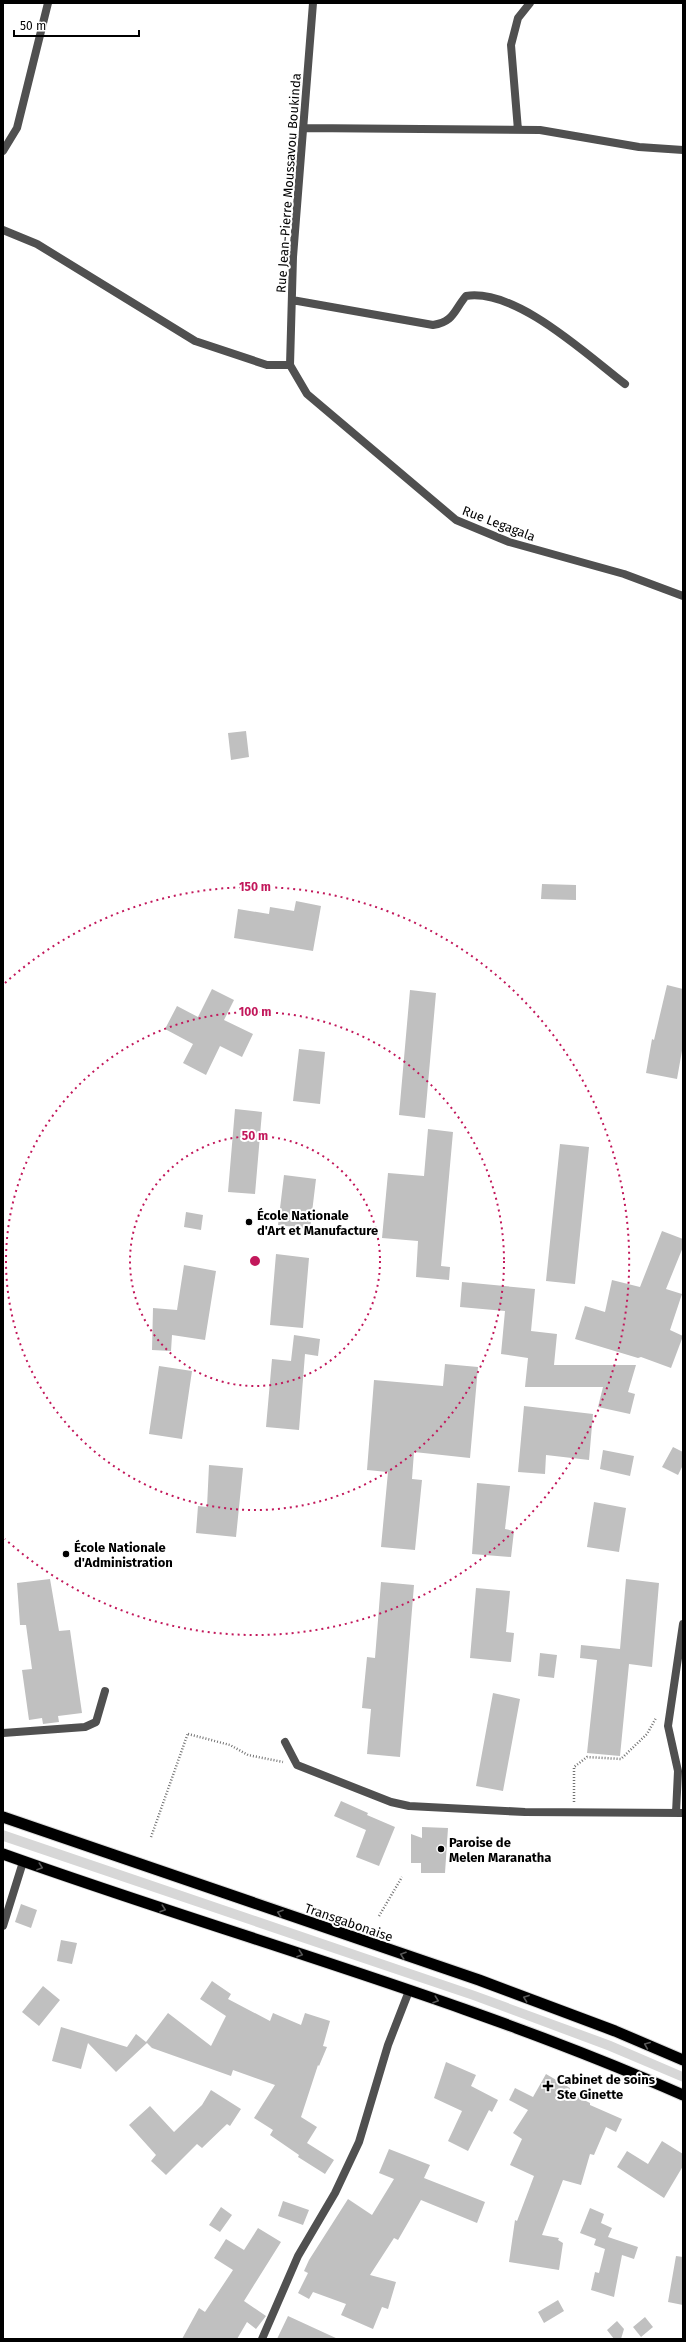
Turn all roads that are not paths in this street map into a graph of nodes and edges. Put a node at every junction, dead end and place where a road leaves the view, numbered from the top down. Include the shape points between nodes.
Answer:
1 (48, 3) edge
2 (313, 3) edge
3 (530, 3) edge
4 (303, 128) junction
5 (518, 130) junction
6 (683, 150) edge
7 (3, 151) edge
8 (3, 230) edge
9 (292, 300) junction
10 (290, 365) junction
11 (625, 384) dead end
12 (683, 596) edge
13 (683, 1624) edge
14 (105, 1691) dead end
15 (3, 1733) edge
16 (285, 1742) dead end
17 (680, 1813) edge
18 (3, 1818) edge
19 (3, 1854) edge
20 (23, 1862) junction
21 (3, 1926) edge
22 (409, 1991) junction
23 (683, 2060) edge
24 (683, 2095) edge
25 (262, 2339) edge

1 - 7 street via 17,128
2 - 4 street, Rue Jean-Pierre Moussavou Boukinda
3 - 5 street via 518,18 511,45
4 - 5 street
4 - 9 street, Rue Jean-Pierre Moussavou Boukinda
5 - 6 street via 540,130 639,147
8 - 10 street via 37,244 195,341 267,365
9 - 10 street, Rue Jean-Pierre Moussavou Boukinda
9 - 11 street via 433,325 451,319 466,296 488,296 526,311 542,321
10 - 12 street, Rue Legagala via 307,394 456,520 509,542 624,574
13 - 17 street via 668,1726 678,1771
14 - 15 street via 96,1722 86,1727
16 - 17 street via 297,1765 391,1802 409,1806
23 -> 18 highway, Transgabonaise via 615,2031 479,1980
19 - 20 highway
20 - 21 street
20 -> 22 highway
22 -> 24 highway via 603,2061
22 - 25 street via 388,2045 359,2142 335,2193 298,2256

